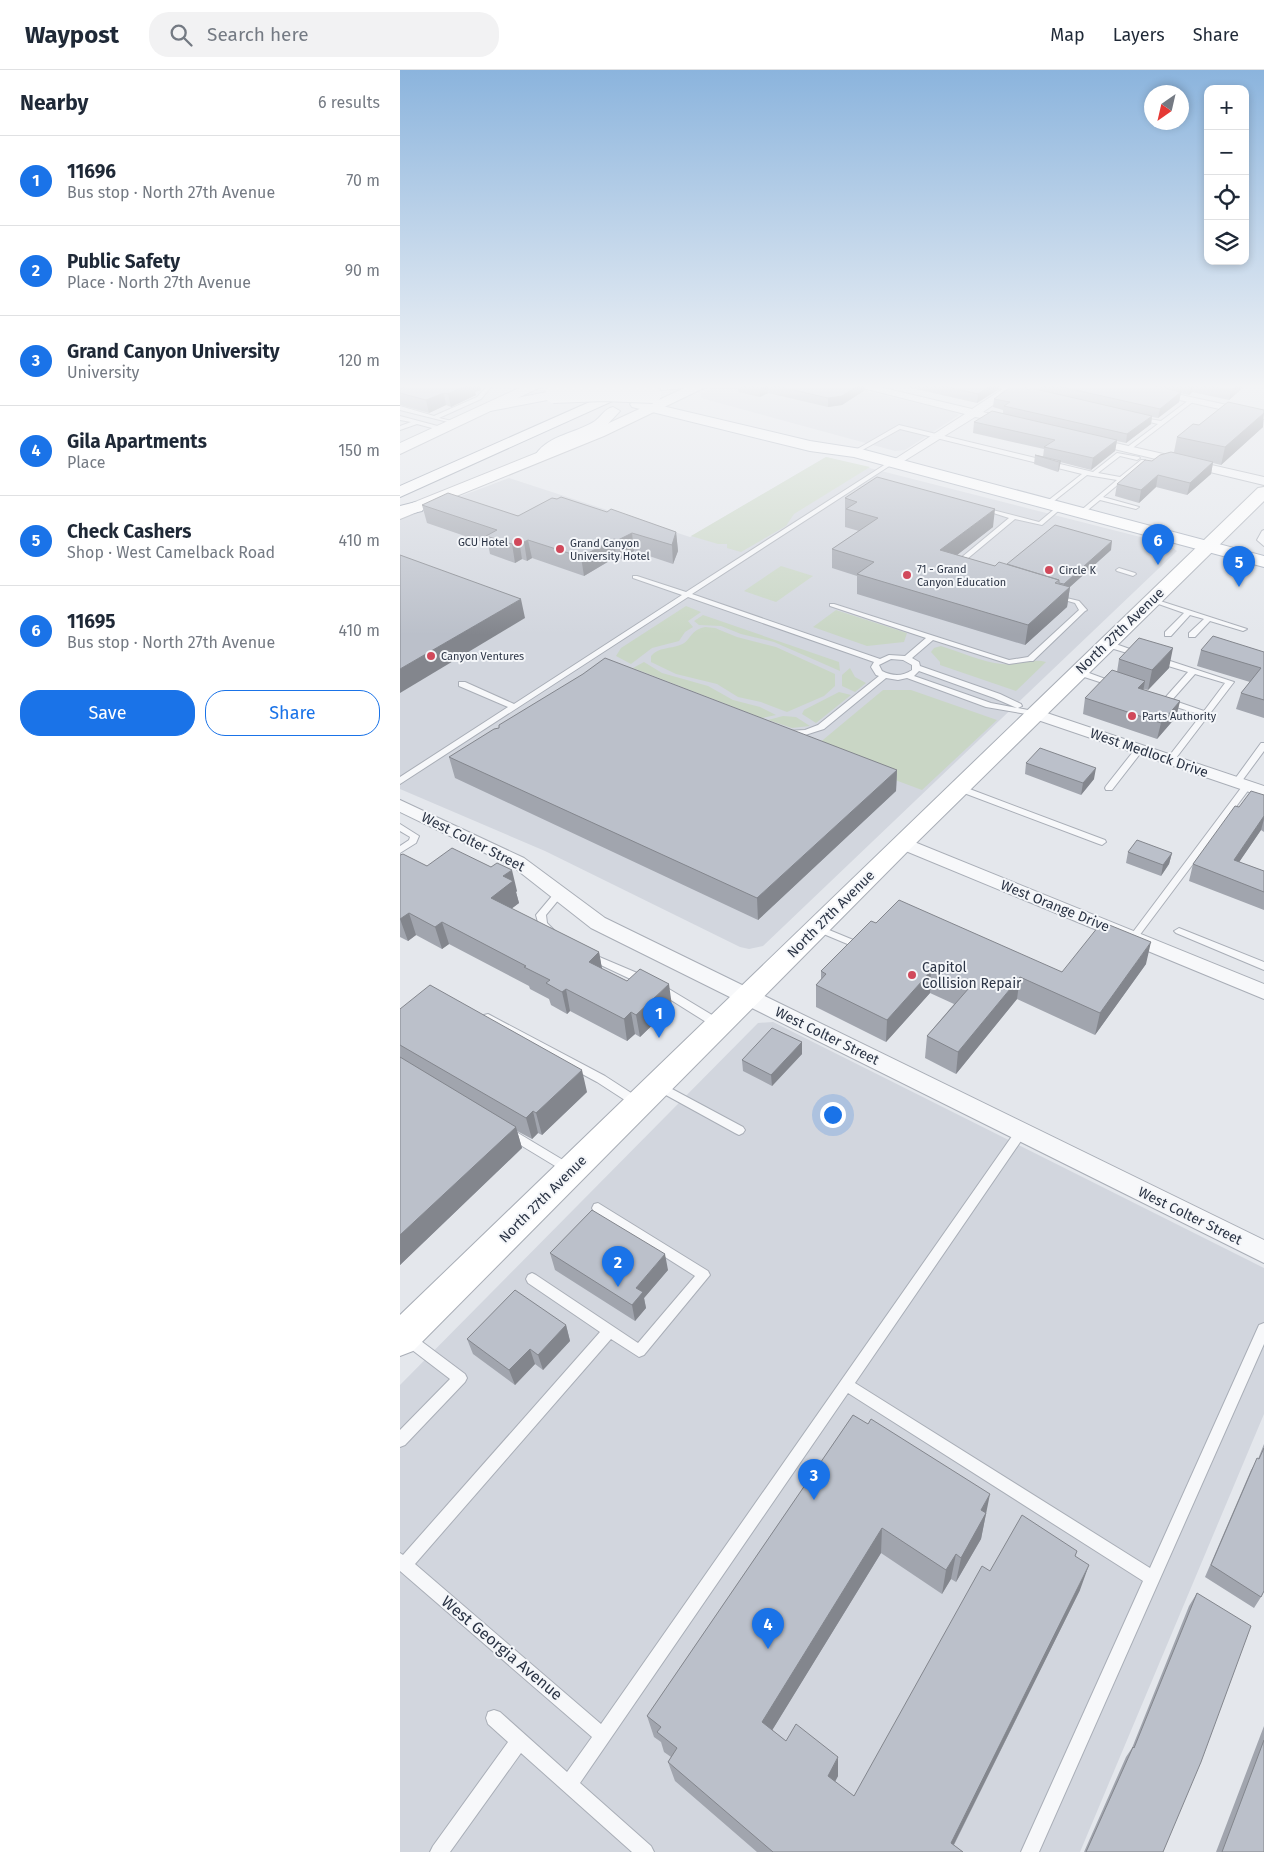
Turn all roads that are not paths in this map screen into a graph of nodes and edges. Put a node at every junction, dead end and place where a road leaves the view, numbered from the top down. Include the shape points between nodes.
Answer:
1 (429, 468) edge
2 (439, 468) edge
3 (452, 468) edge
4 (509, 468) edge
5 (884, 468) edge
6 (913, 468) edge
7 (1066, 468) edge
8 (1101, 468) edge
9 (1131, 468) edge
10 (1198, 468) edge
11 (1086, 473) junction
12 (1095, 473) junction
13 (868, 477) junction
14 (877, 479) edge
15 (1122, 479) junction
16 (400, 480) edge
17 (1264, 481) edge
18 (400, 485) edge
19 (400, 492) edge
20 (1264, 492) edge
21 (1099, 498) junction
22 (1054, 506) junction
23 (977, 507) edge
24 (1136, 507) dead end
25 (405, 511) edge
26 (1081, 513) junction
27 (1014, 517) junction
28 (1264, 532) edge
29 (1264, 544) edge
30 (1206, 546) junction
31 (1264, 562) edge
32 (1119, 570) dead end
33 (975, 572) edge
34 (1133, 574) dead end
35 (635, 577) dead end
36 (1048, 594) edge
37 (687, 595) junction
38 (1152, 600) junction
39 (832, 605) dead end
40 (1189, 612) junction
41 (1209, 618) junction
42 (1243, 628) dead end
43 (1168, 634) dead end
44 (1192, 635) dead end
45 (931, 638) junction
46 (1107, 644) junction
47 (588, 658) junction
48 (907, 658) junction
49 (879, 661) junction
50 (597, 662) edge
51 (917, 668) junction
52 (1192, 670) junction
53 (1078, 672) junction
54 (884, 676) junction
55 (908, 676) junction
56 (555, 680) junction
57 (564, 683) edge
58 (462, 684) dead end
59 (1124, 687) edge
60 (1159, 698) edge
61 (1168, 701) junction
62 (514, 707) junction
63 (1035, 714) junction
64 (1206, 714) junction
65 (783, 732) edge
66 (1264, 745) edge
67 (1139, 750) junction
68 (1170, 760) junction
69 (400, 781) edge
70 (1242, 785) junction
71 (958, 788) junction
72 (1109, 788) dead end
73 (1264, 792) edge
74 (400, 805) edge
75 (400, 827) edge
76 (1102, 842) dead end
77 (902, 843) junction
78 (400, 850) edge
79 (560, 892) junction
80 (818, 928) junction
81 (1179, 931) dead end
82 (1133, 938) junction
83 (562, 940) edge
84 (860, 946) edge
85 (577, 950) edge
86 (1264, 966) edge
87 (1264, 992) edge
88 (748, 997) junction
89 (479, 1013) edge
90 (719, 1024) junction
91 (649, 1095) junction
92 (498, 1126) edge
93 (739, 1130) dead end
94 (1021, 1132) junction
95 (572, 1170) junction
96 (598, 1208) dead end
97 (1264, 1252) edge
98 (532, 1279) dead end
99 (1264, 1330) edge
100 (610, 1332) junction
101 (402, 1338) edge
102 (847, 1385) junction
103 (400, 1440) edge
104 (402, 1563) edge
105 (1152, 1578) junction
106 (494, 1718) dead end
107 (603, 1736) junction
108 (520, 1740) junction
109 (569, 1784) junction
110 (438, 1852) edge
111 (645, 1852) edge
112 (1030, 1852) edge

1 - 16 main road
2 - 18 main road
3 - 19 main road
4 - 25 main road
5 - 13 lane
6 - 22 main road
7 - 11 lane
8 - 12 lane
9 - 15 lane
10 - 17 street
11 - 12 lane
11 - 22 lane
12 - 15 lane
13 - 14 lane
13 - 37 lane
15 - 21 lane
20 - 30 main road, North 27th Avenue
21 - 24 lane
21 - 26 lane
22 - 26 main road
22 - 27 lane via 1040,524
23 - 27 lane
26 - 30 main road
27 - 33 lane via 964,558 962,564
28 - 29 lane via 1260,540
30 - 31 main road
30 - 38 main road, North 27th Avenue
32 - 34 lane
35 - 37 lane
36 - 45 lane via 1077,602 1083,610 1030,660 1009,662
37 - 47 lane
37 - 49 lane
38 - 40 lane
38 - 46 main road, North 27th Avenue
39 - 45 lane
40 - 41 lane
40 - 43 lane
41 - 42 lane
41 - 44 lane
45 - 48 lane
46 - 52 lane
46 - 53 main road, North 27th Avenue
47 - 50 lane
47 - 56 lane
48 - 49 lane via 889,657
48 - 51 lane
49 - 54 lane via 876,667
51 - 55 lane
51 - 63 lane via 997,696
52 - 61 lane
52 - 64 lane via 1230,682
53 - 59 lane
53 - 63 main road, North 27th Avenue
54 - 55 lane
54 - 65 lane via 821,727 798,734
55 - 63 lane via 989,705
56 - 57 lane
56 - 62 lane
58 - 62 lane
60 - 61 lane
61 - 64 lane
62 - 69 lane via 476,736
63 - 67 street, West Medlock Drive
63 - 71 main road, North 27th Avenue
64 - 68 lane
66 - 70 lane
67 - 68 street, West Medlock Drive
67 - 72 lane
68 - 70 street, West Medlock Drive
70 - 73 street, West Medlock Drive
70 - 82 lane
71 - 76 lane
71 - 77 main road, North 27th Avenue
74 - 79 street, West Colter Street via 518,862
75 - 78 lane via 415,836
77 - 80 main road, North 27th Avenue
77 - 82 street, West Orange Drive
79 - 83 lane via 540,915 542,924
79 - 88 street, West Colter Street via 598,922
80 - 84 lane
80 - 88 main road, North 27th Avenue
81 - 86 lane
82 - 87 street, West Orange Drive
85 - 90 lane via 667,991
88 - 90 main road, North 27th Avenue
88 - 94 street, West Colter Street
89 - 91 lane via 602,1079
90 - 91 main road, North 27th Avenue
91 - 93 lane
91 - 95 main road, North 27th Avenue
92 - 95 lane
94 - 97 street, West Colter Street
94 - 102 lane
95 - 101 main road, North 27th Avenue
96 - 100 lane via 704,1275 640,1351
98 - 100 lane
99 - 105 lane
100 - 104 lane
101 - 103 lane via 460,1378
102 - 105 lane
102 - 107 lane
104 - 107 lane, West Georgia Avenue
105 - 112 lane
106 - 108 lane
107 - 109 lane
108 - 109 lane
108 - 110 lane
109 - 111 lane

